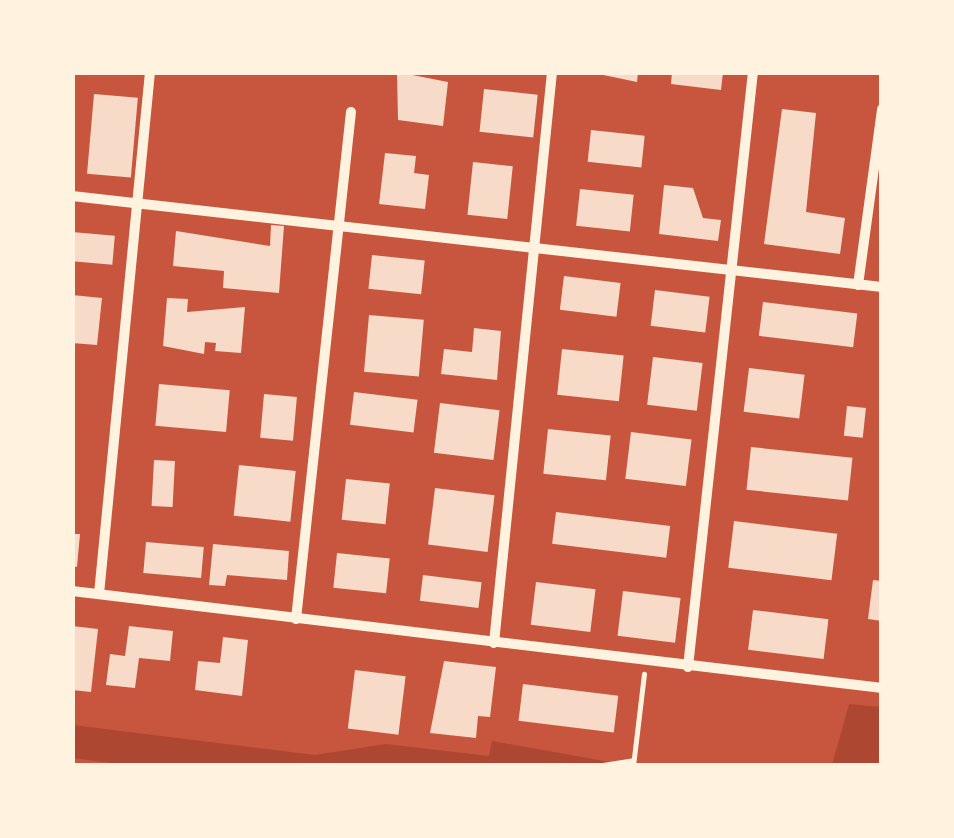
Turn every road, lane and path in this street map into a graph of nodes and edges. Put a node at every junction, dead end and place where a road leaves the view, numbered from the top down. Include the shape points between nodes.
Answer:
1 (150, 72) edge
2 (552, 72) edge
3 (753, 72) edge
4 (882, 109) edge
5 (350, 112) dead end
6 (72, 196) edge
7 (140, 202) junction
8 (339, 223) junction
9 (535, 247) junction
10 (730, 270) junction
11 (858, 285) junction
12 (882, 287) edge
13 (72, 591) edge
14 (99, 594) junction
15 (296, 619) junction
16 (494, 643) junction
17 (646, 661) junction
18 (688, 667) junction
19 (882, 688) edge
20 (632, 764) edge
21 (242, 766) edge
22 (279, 766) edge
23 (596, 766) edge

1 - 7 street
2 - 9 street
3 - 10 street
4 - 11 street
5 - 8 street
6 - 7 street
7 - 8 street
7 - 14 street
8 - 9 street
8 - 15 street
9 - 10 street
9 - 16 street
10 - 11 street
10 - 18 street
11 - 12 street
13 - 14 street
14 - 15 street
15 - 16 street
16 - 17 street
17 - 18 street
17 - 20 path
18 - 19 street
20 - 23 path
21 - 22 path

